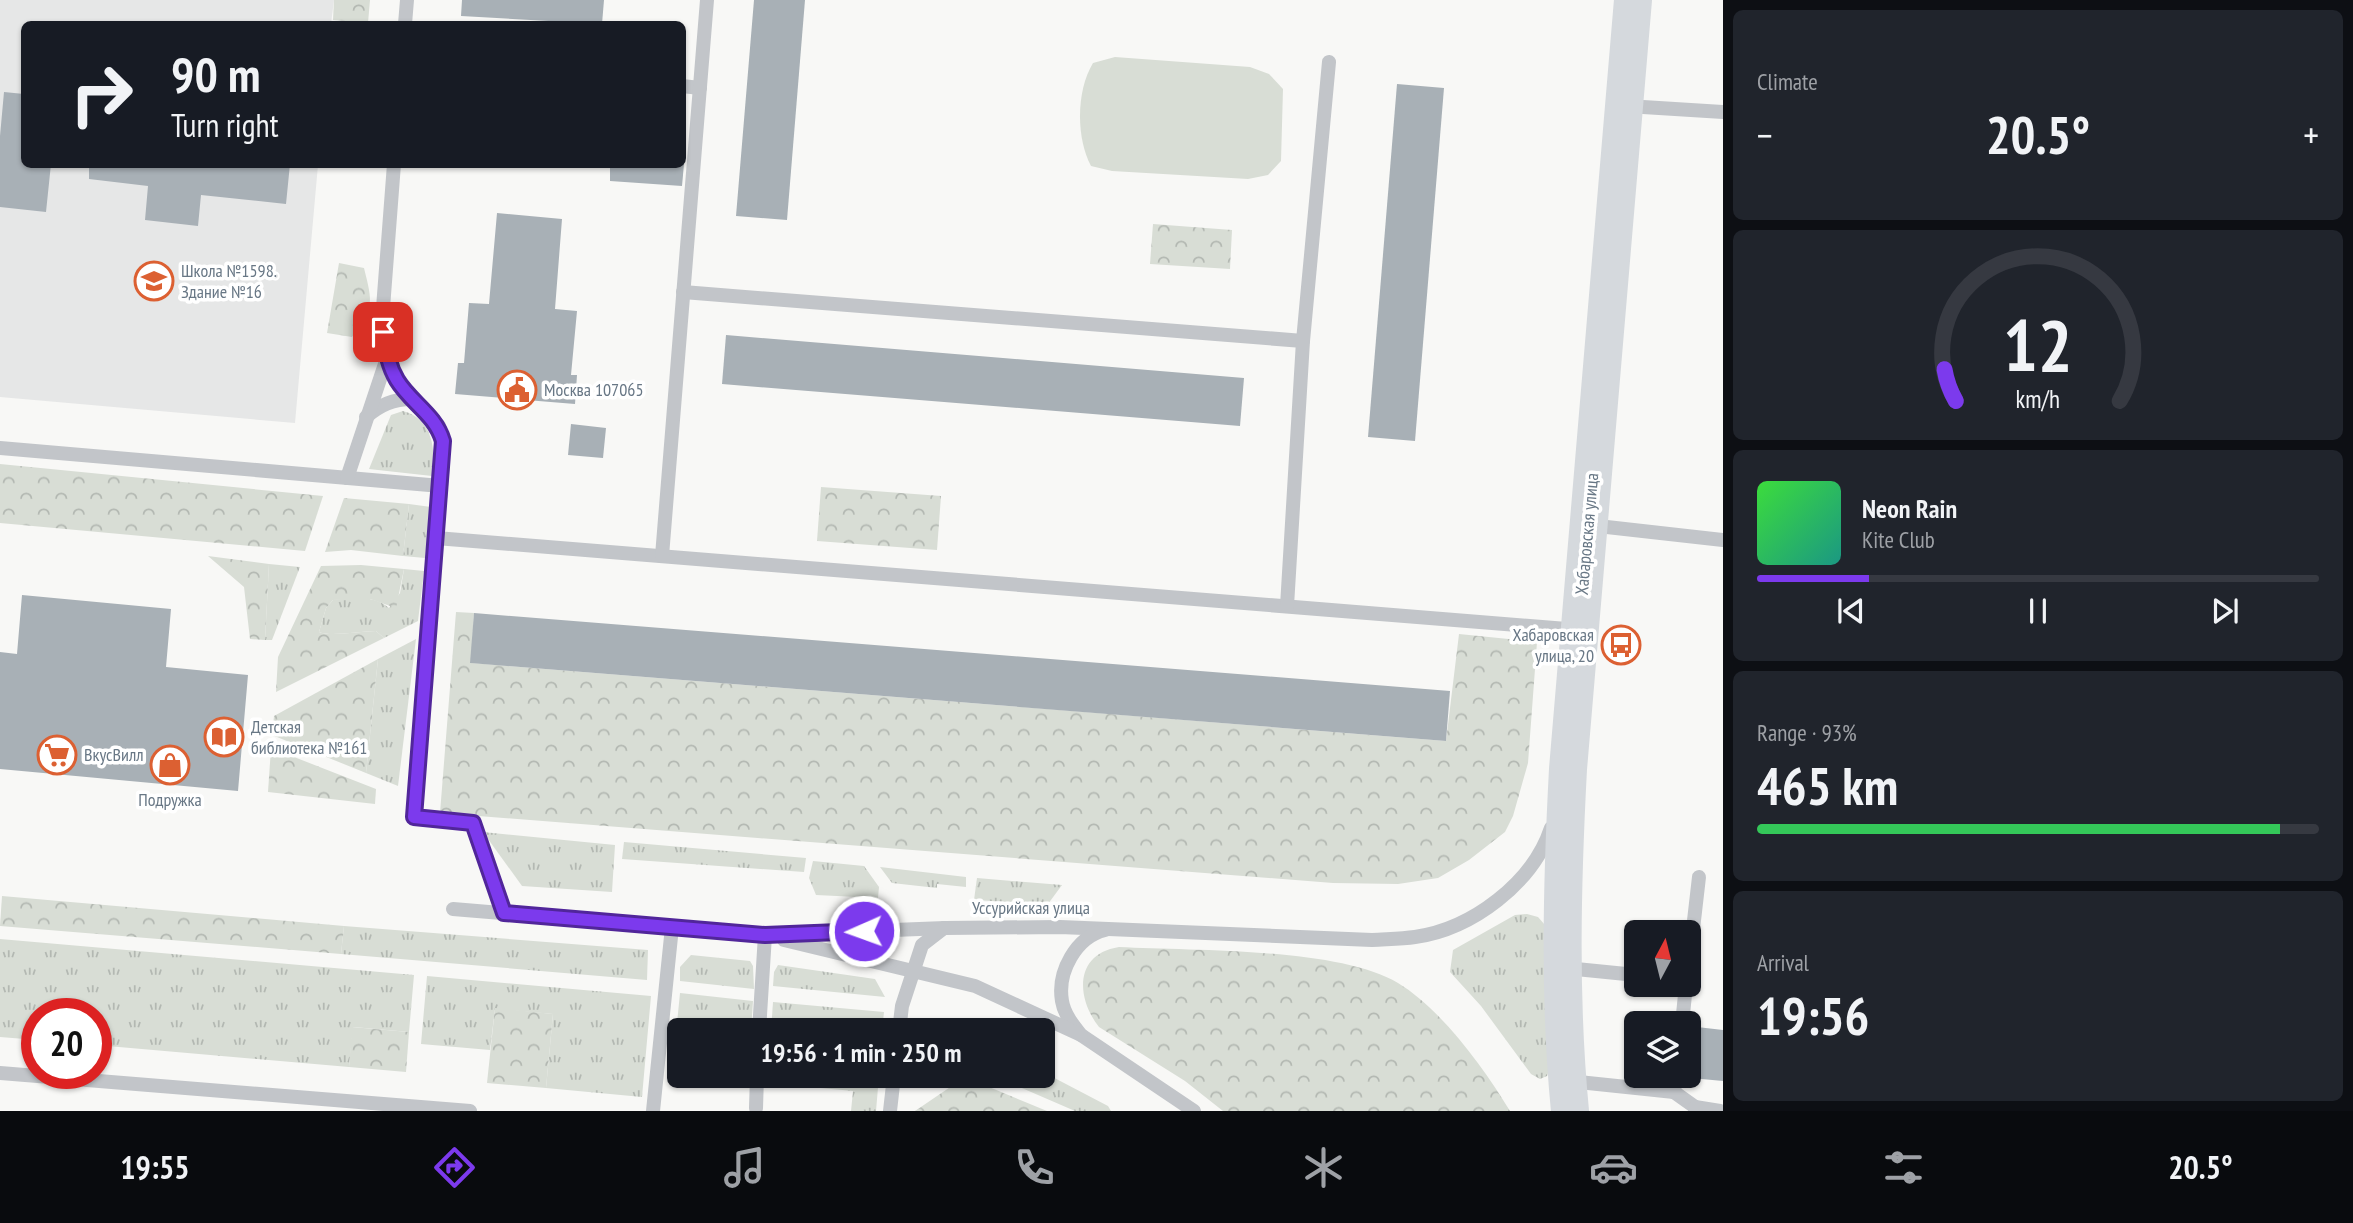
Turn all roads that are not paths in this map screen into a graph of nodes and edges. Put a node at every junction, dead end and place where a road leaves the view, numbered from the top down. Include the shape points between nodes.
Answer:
1 (407, 0) edge
2 (707, 0) edge
3 (1633, 0) edge
4 (405, 21) edge
5 (1329, 62) dead end
6 (686, 86) edge
7 (700, 88) junction
8 (1625, 106) junction
9 (1723, 112) edge
10 (394, 168) edge
11 (683, 292) junction
12 (1303, 341) junction
13 (387, 358) junction
14 (412, 399) junction
15 (366, 417) junction
16 (0, 448) edge
17 (347, 478) junction
18 (441, 486) junction
19 (1588, 525) junction
20 (436, 538) junction
21 (1723, 540) edge
22 (662, 556) junction
23 (1287, 606) junction
24 (1579, 630) junction
25 (1568, 769) junction
26 (1699, 877) dead end
27 (453, 909) dead end
28 (504, 913) junction
29 (1694, 920) edge
30 (672, 928) junction
31 (945, 928) junction
32 (1117, 928) junction
33 (765, 935) junction
34 (1564, 968) junction
35 (911, 971) junction
36 (1624, 974) edge
37 (761, 1018) edge
38 (902, 1018) edge
39 (1081, 1035) junction
40 (0, 1073) edge
41 (757, 1088) edge
42 (893, 1088) edge
43 (1674, 1088) edge
44 (1674, 1092) junction
45 (1569, 1096) edge
46 (756, 1108) dead end
47 (1695, 1109) edge
48 (470, 1111) edge
49 (653, 1111) edge
50 (890, 1111) edge
51 (1194, 1111) edge
52 (1720, 1111) edge

1 - 4 lane
2 - 7 lane
3 - 8 main road, Хабаровская улица
5 - 12 lane
6 - 7 lane
7 - 11 lane
8 - 9 lane
8 - 19 main road, Хабаровская улица
10 - 13 lane via 383,308
11 - 12 lane
11 - 22 lane
12 - 23 lane
13 - 14 lane
13 - 15 lane
14 - 15 lane via 398,399
14 - 18 lane via 439,426
15 - 17 lane
16 - 17 lane
17 - 18 lane
18 - 20 lane
19 - 21 lane
19 - 24 main road, Хабаровская улица
20 - 22 lane
20 - 28 lane via 414,817 473,823
22 - 23 lane
23 - 24 lane
24 - 25 main road, Хабаровская улица
25 - 32 lane, Уссурийская улица via 1546,844 1529,872 1476,914 1446,929 1416,937 1371,940
25 - 34 main road, Хабаровская улица
26 - 29 lane
27 - 28 lane, Уссурийская улица
28 - 30 lane, Уссурийская улица
30 - 33 lane, Уссурийская улица
30 - 49 lane
31 - 32 lane, Уссурийская улица
31 - 33 lane, Уссурийская улица
31 - 35 lane via 922,945
32 - 39 lane via 1097,932 1080,944 1062,979 1062,1001
33 - 35 lane, Уссурийская улица
33 - 37 lane
34 - 36 lane
34 - 45 main road, Хабаровская улица
35 - 38 lane
35 - 39 lane, Уссурийская улица via 975,986
39 - 51 lane, Уссурийская улица
40 - 48 lane
41 - 46 lane
42 - 50 lane
43 - 44 lane
44 - 45 lane
44 - 47 lane
47 - 52 lane

